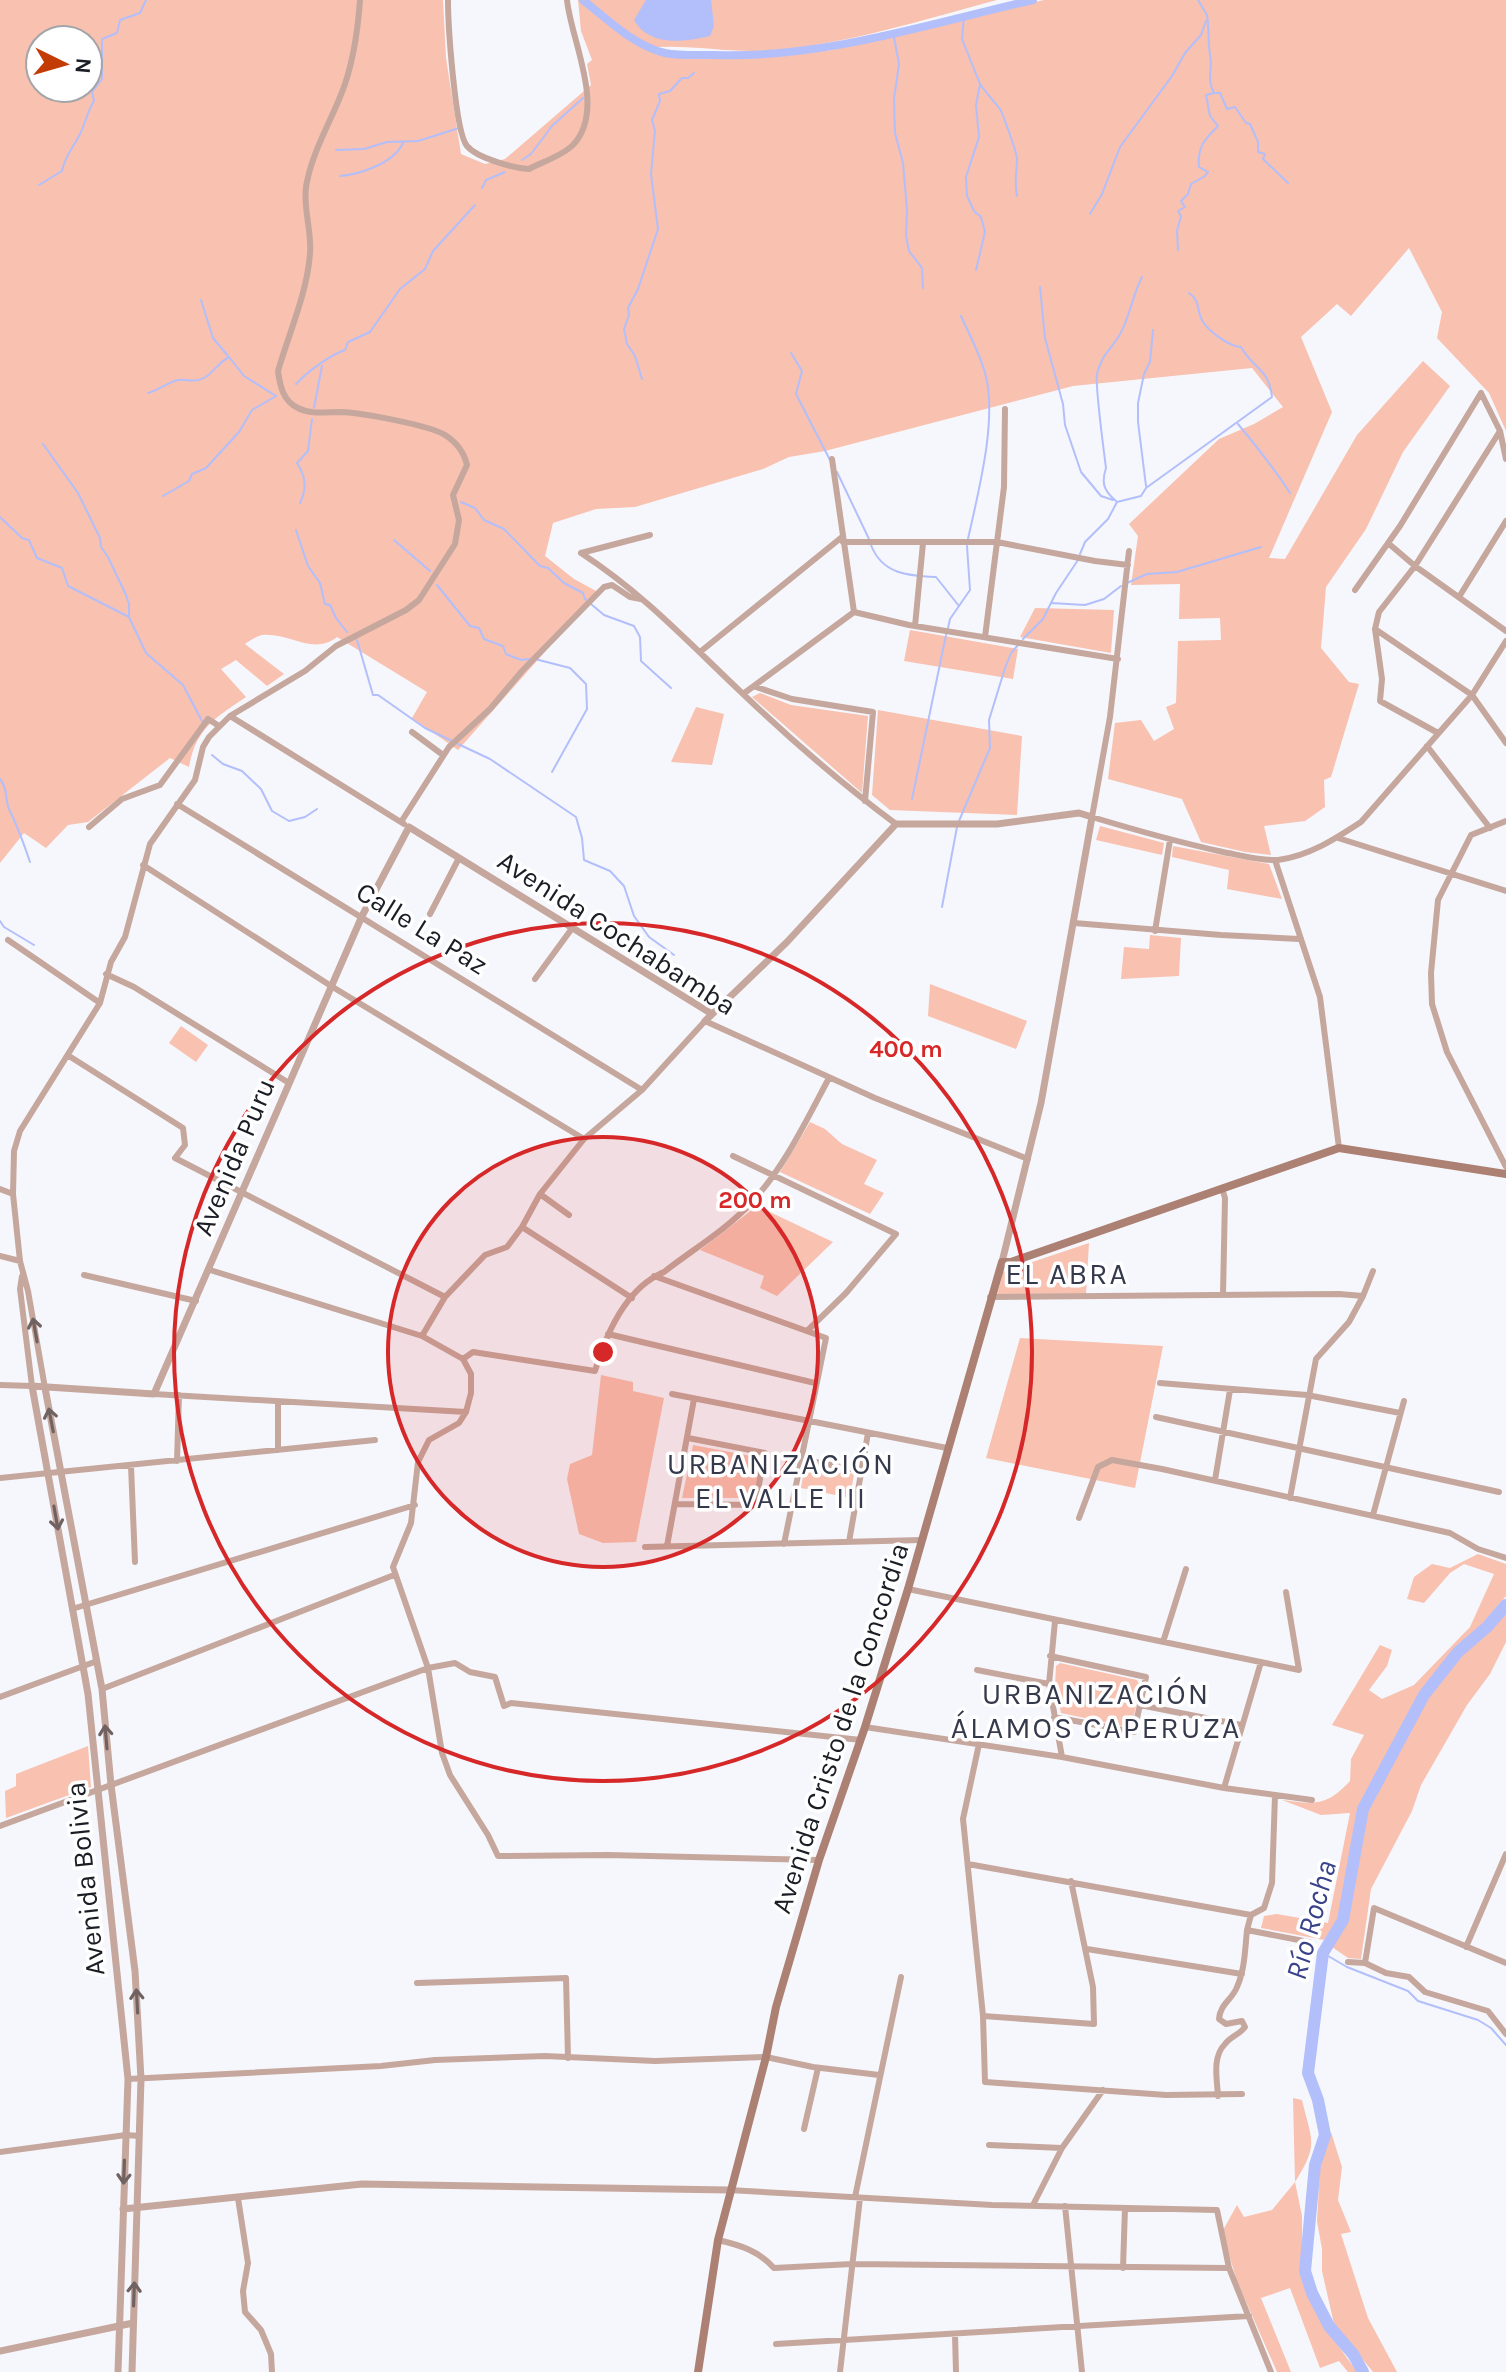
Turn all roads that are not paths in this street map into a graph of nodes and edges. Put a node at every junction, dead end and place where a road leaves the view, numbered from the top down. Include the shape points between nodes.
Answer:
1 (360, 0) edge
2 (448, 0) edge
3 (567, 0) edge
4 (1005, 409) dead end
5 (1500, 431) junction
6 (832, 459) dead end
7 (1506, 459) edge
8 (1506, 521) edge
9 (650, 535) dead end
10 (842, 540) junction
11 (997, 542) junction
12 (923, 543) junction
13 (1388, 543) junction
14 (1129, 551) dead end
15 (1128, 565) junction
16 (1415, 566) junction
17 (1355, 590) dead end
18 (1459, 597) junction
19 (645, 600) junction
20 (854, 612) junction
21 (915, 626) junction
22 (1375, 629) junction
23 (1506, 631) edge
24 (985, 637) junction
25 (1506, 641) edge
26 (700, 652) junction
27 (1118, 659) junction
28 (756, 687) junction
29 (743, 694) junction
30 (1472, 695) junction
31 (230, 716) junction
32 (219, 726) junction
33 (412, 732) dead end
34 (1438, 733) junction
35 (1506, 743) edge
36 (1427, 746) junction
37 (443, 755) junction
38 (865, 801) junction
39 (177, 804) junction
40 (1092, 817) junction
41 (1506, 821) edge
42 (401, 822) junction
43 (896, 824) junction
44 (89, 827) dead end
45 (409, 827) junction
46 (1490, 828) junction
47 (1338, 838) junction
48 (1170, 840) junction
49 (459, 858) junction
50 (1275, 860) junction
51 (143, 865) junction
52 (1451, 874) junction
53 (1506, 891) edge
54 (430, 914) dead end
55 (362, 916) junction
56 (1074, 923) junction
57 (574, 927) junction
58 (1155, 931) junction
59 (1299, 939) junction
60 (8, 940) dead end
61 (106, 974) junction
62 (535, 979) dead end
63 (331, 986) junction
64 (100, 1003) junction
65 (712, 1014) junction
66 (705, 1021) junction
67 (69, 1056) junction
68 (829, 1078) junction
69 (289, 1083) junction
70 (642, 1090) junction
71 (584, 1139) junction
72 (1339, 1148) junction
73 (733, 1156) dead end
74 (1028, 1159) junction
75 (1506, 1167) edge
76 (773, 1174) junction
77 (1506, 1174) edge
78 (1222, 1188) junction
79 (0, 1189) edge
80 (13, 1194) junction
81 (242, 1194) junction
82 (540, 1194) junction
83 (569, 1215) dead end
84 (522, 1227) junction
85 (0, 1256) edge
86 (20, 1261) junction
87 (1002, 1262) junction
88 (210, 1270) junction
89 (1373, 1271) dead end
90 (22, 1272) junction
91 (84, 1275) dead end
92 (654, 1276) junction
93 (1223, 1295) junction
94 (1363, 1296) junction
95 (445, 1297) junction
96 (990, 1297) junction
97 (632, 1298) junction
98 (196, 1301) junction
99 (807, 1331) junction
100 (608, 1334) junction
101 (422, 1336) junction
102 (463, 1359) junction
103 (815, 1383) junction
104 (1160, 1383) dead end
105 (0, 1385) edge
106 (32, 1386) junction
107 (45, 1388) junction
108 (1230, 1390) junction
109 (154, 1394) junction
110 (672, 1394) dead end
111 (179, 1395) junction
112 (1307, 1395) junction
113 (694, 1399) junction
114 (278, 1401) junction
115 (1404, 1401) dead end
116 (466, 1412) junction
117 (1400, 1413) junction
118 (1156, 1417) dead end
119 (808, 1422) junction
120 (1223, 1432) junction
121 (868, 1433) junction
122 (688, 1438) junction
123 (375, 1440) dead end
124 (1299, 1447) junction
125 (947, 1448) junction
126 (278, 1450) junction
127 (801, 1459) junction
128 (177, 1461) junction
129 (131, 1466) junction
130 (1386, 1466) junction
131 (861, 1471) junction
132 (61, 1472) junction
133 (48, 1475) junction
134 (0, 1478) edge
135 (1215, 1480) junction
136 (1499, 1492) dead end
137 (1290, 1498) junction
138 (675, 1504) junction
139 (415, 1505) junction
140 (1373, 1515) junction
141 (1079, 1518) dead end
142 (922, 1540) junction
143 (849, 1542) junction
144 (784, 1544) junction
145 (667, 1546) junction
146 (645, 1547) dead end
147 (1506, 1558) edge
148 (135, 1562) dead end
149 (1186, 1569) dead end
150 (394, 1575) junction
151 (908, 1589) junction
152 (1286, 1592) dead end
153 (86, 1605) junction
154 (72, 1609) junction
155 (1055, 1621) junction
156 (1163, 1642) junction
157 (1050, 1656) junction
158 (97, 1661) junction
159 (1261, 1662) junction
160 (83, 1666) junction
161 (428, 1668) junction
162 (977, 1670) dead end
163 (1049, 1684) junction
164 (102, 1689) junction
165 (0, 1697) edge
166 (1140, 1705) junction
167 (1054, 1717) junction
168 (1241, 1725) junction
169 (865, 1727) junction
170 (861, 1740) junction
171 (979, 1744) junction
172 (1062, 1757) junction
173 (111, 1785) junction
174 (1224, 1788) junction
175 (98, 1790) junction
176 (1275, 1795) junction
177 (1312, 1800) dead end
178 (0, 1826) edge
179 (1506, 1854) edge
180 (819, 1860) junction
181 (968, 1864) junction
182 (1071, 1881) junction
183 (1251, 1915) junction
184 (1247, 1930) junction
185 (1309, 1942) dead end
186 (1466, 1947) junction
187 (1087, 1949) junction
188 (1348, 1962) dead end
189 (1365, 1963) junction
190 (1506, 1963) edge
191 (1242, 1974) junction
192 (901, 1977) dead end
193 (417, 1983) dead end
194 (983, 2016) junction
195 (1506, 2034) edge
196 (766, 2057) junction
197 (568, 2058) junction
198 (818, 2068) junction
199 (879, 2075) junction
200 (128, 2079) junction
201 (141, 2079) junction
202 (1103, 2090) junction
203 (1242, 2094) dead end
204 (1218, 2096) junction
205 (804, 2129) dead end
206 (126, 2135) junction
207 (139, 2136) junction
208 (989, 2145) dead end
209 (1062, 2148) junction
210 (0, 2152) edge
211 (729, 2190) junction
212 (238, 2198) junction
213 (857, 2198) junction
214 (1033, 2205) junction
215 (1065, 2206) junction
216 (137, 2208) junction
217 (1125, 2208) junction
218 (123, 2209) junction
219 (718, 2240) junction
220 (852, 2264) junction
221 (1070, 2268) junction
222 (1123, 2268) junction
223 (1229, 2268) junction
224 (1249, 2316) junction
225 (133, 2323) junction
226 (119, 2326) junction
227 (1078, 2327) junction
228 (955, 2334) junction
229 (844, 2340) junction
230 (776, 2344) dead end
231 (0, 2351) edge
232 (118, 2372) edge
233 (132, 2372) edge
234 (272, 2372) edge
235 (698, 2372) edge
236 (840, 2372) edge
237 (956, 2372) edge
238 (1082, 2372) edge
239 (1271, 2372) edge

1 - 31 street via 345,83 306,186 310,257 279,380 297,408 370,416 436,431 456,445 467,465 453,495 459,531 445,562 413,605 336,646
2 - 3 street via 464,143 477,156 529,169 572,146 587,112
4 - 11 street
5 - 7 street
5 - 13 street via 1481,393
5 - 16 street
6 - 10 street
8 - 18 street
9 - 19 street via 581,553
10 - 12 street
10 - 20 street
10 - 26 street
11 - 12 street
11 - 15 street
11 - 24 street
12 - 21 street
13 - 16 street
13 - 17 street
14 - 15 street
15 - 27 street
16 - 18 street
16 - 22 street via 1379,612
18 - 23 street
19 - 26 street
19 - 37 street via 612,585 604,587
20 - 21 street
20 - 28 street
21 - 24 street
22 - 30 street
22 - 34 street via 1380,701
24 - 27 street
25 - 30 street
26 - 29 street
27 - 40 street
28 - 29 street
28 - 38 street via 792,699 873,712
29 - 38 street
30 - 34 street
30 - 35 street
31 - 32 street
31 - 42 street
32 - 39 street via 203,747 195,780
32 - 44 street via 208,719 160,785 122,799
33 - 37 street
34 - 36 street
36 - 46 street
36 - 47 street via 1361,822
37 - 42 street
38 - 43 street
39 - 51 street via 150,844
39 - 55 street, Calle La Paz
40 - 43 street via 1079,813 997,824
40 - 48 street
40 - 56 street, Avenida Cristo de la Concordia
41 - 46 street
42 - 45 street
43 - 65 street
45 - 49 street, Avenida Cochabamba
45 - 55 street, Avenida Puru
46 - 52 street via 1471,835
47 - 50 street via 1308,853
47 - 52 street
48 - 50 street
48 - 58 street
49 - 54 street
49 - 57 street, Avenida Cochabamba
50 - 59 street
51 - 61 street via 125,937
51 - 63 street
52 - 53 street
52 - 75 street via 1438,900 1431,973 1434,1016
55 - 63 street, Avenida Puru
55 - 70 street, Calle La Paz
56 - 58 street
56 - 74 street, Avenida Cristo de la Concordia
57 - 62 street
57 - 65 street, Avenida Cochabamba
58 - 59 street
59 - 72 street via 1320,997
60 - 64 street
61 - 64 street
61 - 69 street
63 - 69 street, Avenida Puru
63 - 71 street
64 - 67 street
65 - 66 street, Avenida Cochabamba
66 - 68 street, Avenida Cochabamba
66 - 70 street
67 - 80 street via 20,1131
67 - 81 street via 183,1128 185,1145 175,1158
68 - 74 street, Avenida Cochabamba
68 - 76 street
69 - 81 street, Avenida Puru
70 - 71 street
71 - 82 street
72 - 77 main road
72 - 78 main road
73 - 76 street
74 - 87 street, Avenida Cristo de la Concordia
76 - 92 street via 751,1203
76 - 99 street via 896,1234
78 - 87 main road
78 - 93 street
79 - 80 street
80 - 86 street
81 - 88 street, Avenida Puru
81 - 95 street
82 - 83 street
82 - 84 street
84 - 95 street via 507,1247 485,1255
84 - 97 street
85 - 86 street
86 - 90 street
87 - 96 main road, Avenida Cristo de la Concordia
88 - 98 street, Avenida Puru
88 - 101 street
89 - 94 street
90 - 106 street
107 -> 90 street
91 - 98 street
92 - 97 street
92 - 99 street
93 - 94 street
93 - 96 street
94 - 112 street via 1349,1322 1316,1359
95 - 101 street
96 - 125 main road, Avenida Cristo de la Concordia
97 - 100 street
98 - 109 street, Avenida Puru
99 - 103 street via 826,1338
100 - 102 street via 595,1371 473,1352
100 - 103 street
101 - 102 street
102 - 116 street via 471,1374
103 - 119 street
104 - 108 street
105 - 106 street
106 - 107 street
106 - 133 street, Avenida Bolivia
107 - 109 street
132 -> 107 street, Avenida Bolivia
108 - 112 street
108 - 120 street
109 - 111 street
110 - 113 street
111 - 114 street
111 - 128 street
112 - 117 street
112 - 124 street
113 - 119 street
113 - 122 street
114 - 116 street
114 - 126 street
115 - 117 street
116 - 139 street via 459,1423 429,1440 418,1462
117 - 130 street
118 - 120 street
119 - 121 street
119 - 127 street
120 - 124 street
120 - 135 street
121 - 125 street
121 - 131 street
122 - 138 street
122 - 138 street via 765,1453 763,1466 755,1505
123 - 126 street
124 - 130 street
124 - 137 street
125 - 142 main road, Avenida Cristo de la Concordia
126 - 128 street
127 - 131 street
127 - 144 street
128 - 129 street
129 - 132 street
129 - 148 street
130 - 136 street
130 - 140 street
131 - 143 street
132 - 133 street
132 - 153 street, Avenida Bolivia
133 - 134 street
133 -> 154 street, Avenida Bolivia
135 - 137 street
135 - 141 street via 1112,1460 1098,1467
137 - 140 street
138 - 145 street
139 - 150 street
139 - 153 street
140 - 147 street via 1450,1533
142 - 143 street
142 - 151 main road, Avenida Cristo de la Concordia
143 - 144 street
144 - 145 street
145 - 146 street
149 - 156 street
150 - 161 street
150 - 164 street
151 - 155 street
151 - 169 main road, Avenida Cristo de la Concordia
152 - 159 street via 1299,1670
153 - 154 street
153 - 158 street, Avenida Bolivia
154 - 160 street, Avenida Bolivia
155 - 156 street
155 - 157 street
156 - 159 street
157 - 163 street
157 - 166 street via 1146,1677
158 - 160 street
158 - 164 street, Avenida Bolivia
159 - 168 street
160 - 165 street
160 - 175 street, Avenida Bolivia
161 - 170 street via 455,1663 495,1677 504,1706
161 - 173 street
161 - 180 street via 450,1775 498,1856
162 - 163 street
163 - 167 street
173 -> 164 street, Avenida Bolivia
166 - 167 street via 1134,1732
166 - 168 street
167 - 172 street
168 - 174 street
169 - 170 main road, Avenida Cristo de la Concordia
169 - 171 street
170 - 180 main road, Avenida Cristo de la Concordia
171 - 172 street
171 - 181 street via 963,1819
172 - 174 street
173 - 175 street
201 -> 173 street, Avenida Bolivia via 135,1971
174 - 176 street
175 - 178 street
175 - 200 street, Avenida Bolivia
176 - 177 street
176 - 183 street via 1272,1883 1264,1908
179 - 186 street
180 - 196 main road, Avenida Cristo de la Concordia
181 - 182 street
181 - 194 street
182 - 183 street
182 - 187 street
183 - 184 street
184 - 185 street
184 - 191 street
186 - 189 street via 1374,1908
186 - 190 street
187 - 191 street
187 - 194 street via 1094,2024
188 - 189 street
189 - 195 street via 1409,1977 1425,1992 1488,2011
191 - 204 street via 1236,1991 1220,2008 1219,2019 1226,2024 1242,2021 1245,2027 1217,2057
192 - 199 street
193 - 197 street via 566,1978
194 - 202 street via 985,2082
196 - 197 street
196 - 198 street
196 - 211 main road, Avenida Cristo de la Concordia
197 - 201 street via 435,2060
198 - 199 street
198 - 205 street
199 - 213 street
200 - 201 street
200 - 206 street, Avenida Bolivia
201 - 207 street, Avenida Bolivia
202 - 204 street
202 - 209 street
203 - 204 street
206 - 207 street
206 - 210 street
206 -> 218 street, Avenida Bolivia
207 - 216 street, Avenida Bolivia
208 - 209 street
209 - 214 street
211 - 212 street via 362,2184
211 - 213 street
211 - 219 main road, Avenida Cristo de la Concordia
212 - 216 street
212 - 234 street via 248,2263 245,2312 261,2330
213 - 214 street
213 - 220 street
214 - 215 street
215 - 217 street
215 - 221 street
216 - 218 street
225 -> 216 street, Avenida Bolivia
217 - 222 street
217 - 223 street via 1217,2210
218 - 226 street, Avenida Bolivia
219 - 220 street via 765,2257 774,2268
219 - 235 main road, Avenida Cristo de la Concordia
220 - 221 street
220 - 229 street
221 - 222 street
221 - 227 street
222 - 223 street
223 - 224 street
224 - 227 street
224 - 239 street
225 - 226 street
225 - 233 street, Avenida Bolivia
226 - 231 street
226 - 232 street, Avenida Bolivia
227 - 228 street
227 - 238 street
228 - 229 street
228 - 237 street
229 - 230 street
229 - 236 street

